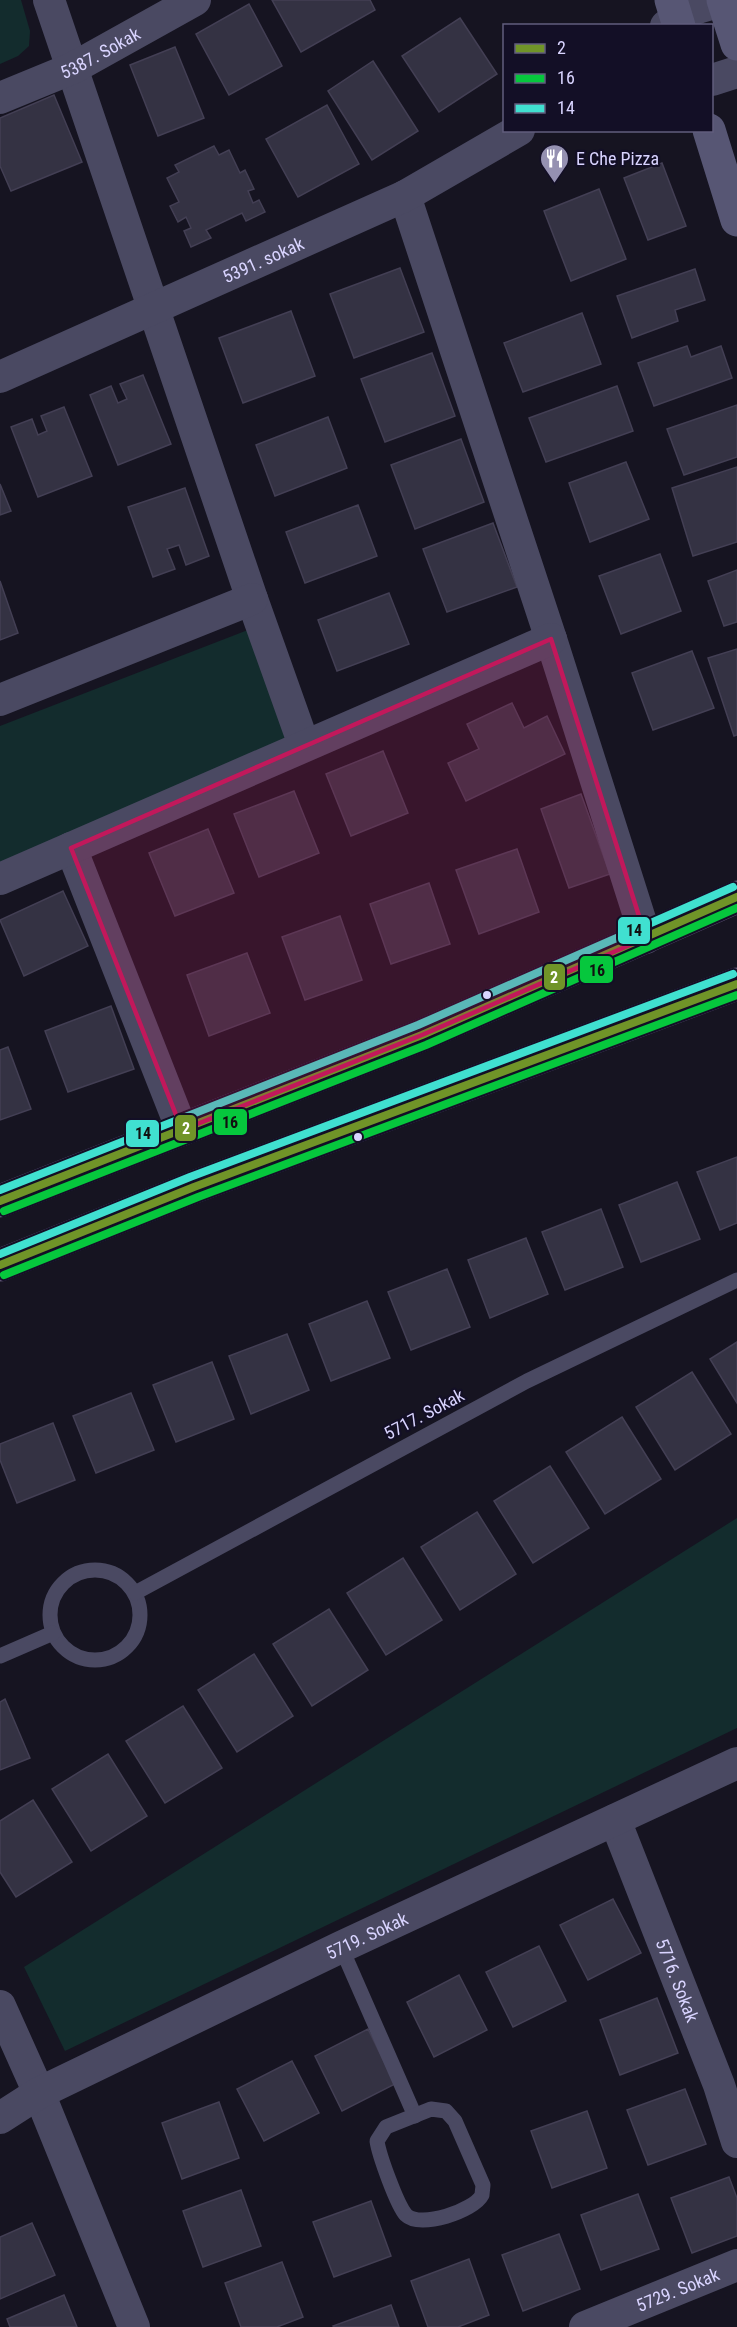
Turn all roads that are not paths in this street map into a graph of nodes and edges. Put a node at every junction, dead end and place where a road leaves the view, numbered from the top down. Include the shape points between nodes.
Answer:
1 (49, 0) edge
2 (195, 0) edge
3 (723, 0) edge
4 (737, 2) edge
5 (673, 17) edge
6 (737, 44) edge
7 (73, 68) junction
8 (737, 72) edge
9 (713, 79) edge
10 (0, 98) edge
11 (516, 132) edge
12 (710, 132) edge
13 (405, 196) junction
14 (737, 220) edge
15 (154, 308) junction
16 (0, 377) edge
17 (252, 599) junction
18 (551, 639) junction
19 (0, 700) edge
20 (304, 745) junction
21 (71, 848) junction
22 (0, 879) edge
23 (737, 897) edge
24 (646, 938) junction
25 (737, 984) edge
26 (182, 1130) junction
27 (0, 1201) edge
28 (0, 1265) edge
29 (737, 1280) edge
30 (135, 1593) junction
31 (53, 1633) junction
32 (0, 1656) edge
33 (737, 1763) edge
34 (615, 1820) junction
35 (341, 1947) junction
36 (0, 2006) edge
37 (728, 2080) edge
38 (39, 2093) junction
39 (415, 2116) junction
40 (0, 2118) edge
41 (737, 2142) edge
42 (737, 2265) edge
43 (134, 2327) edge
44 (585, 2327) edge

1 - 7 street
2 - 7 street, 5387. Sokak
3 - 4 street
3 - 5 street
3 - 6 main road
7 - 10 street, 5387. Sokak
7 - 15 street
8 - 9 street
11 - 13 street, 5391. sokak
12 - 14 main road
13 - 15 street, 5391. sokak
13 - 18 street
15 - 16 street, 5391. sokak
15 - 17 street
17 - 19 street
17 - 20 street
18 - 20 street
18 - 24 street
20 - 21 street
21 - 22 street
21 - 26 street
23 - 24 main road
24 - 26 main road via 422,1035
25 - 28 main road via 194,1187
26 - 27 main road
29 - 30 lane, 5717. Sokak via 526,1381
30 - 31 lane via 126,1582 107,1572 85,1571 70,1577 52,1602
30 - 31 lane via 140,1621 128,1646 117,1655 89,1660 74,1655
31 - 32 lane
33 - 34 street, 5719. Sokak
34 - 35 street, 5719. Sokak
34 - 37 street, 5716. Sokak
35 - 38 street, 5719. Sokak
35 - 39 lane
36 - 38 street
37 - 41 street, 5716. Sokak
38 - 40 street, 5719. Sokak
38 - 43 street
39 - 39 lane via 386,2127 377,2141 379,2156 405,2215 417,2222 472,2205 482,2194 483,2185 455,2121 446,2111 431,2109
42 - 44 street, 5729. Sokak

